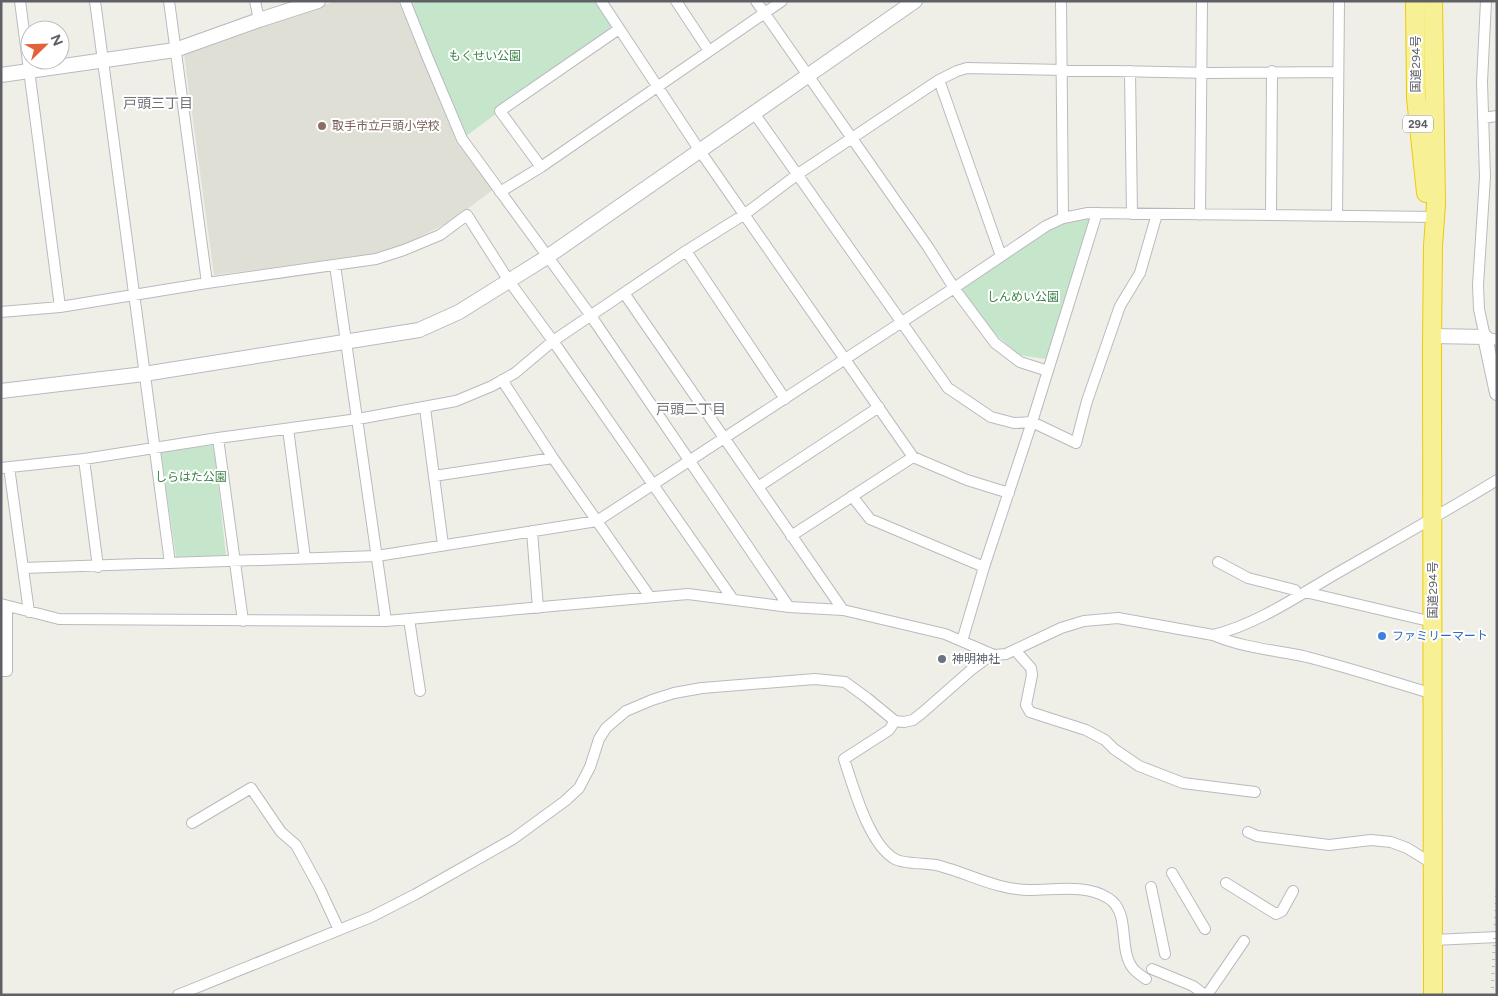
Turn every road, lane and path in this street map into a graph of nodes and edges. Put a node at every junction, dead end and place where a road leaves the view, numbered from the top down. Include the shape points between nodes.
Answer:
1 (20, 1) edge
2 (94, 1) edge
3 (169, 1) edge
4 (256, 1) edge
5 (318, 1) edge
6 (405, 1) edge
7 (601, 1) edge
8 (676, 1) edge
9 (756, 1) edge
10 (782, 1) edge
11 (915, 1) edge
12 (1061, 1) edge
13 (1202, 1) edge
14 (1339, 1) edge
15 (1415, 1) edge
16 (1433, 1) edge
17 (1486, 1) edge
18 (765, 14) junction
19 (259, 20) junction
20 (619, 29) junction
21 (175, 50) junction
22 (709, 51) junction
23 (103, 61) junction
24 (1062, 70) junction
25 (30, 71) junction
26 (1130, 71) junction
27 (1272, 72) junction
28 (1338, 72) junction
29 (1202, 73) junction
30 (1, 75) edge
31 (808, 76) junction
32 (939, 80) junction
33 (657, 86) junction
34 (754, 113) junction
35 (1497, 116) edge
36 (1483, 118) junction
37 (852, 139) junction
38 (700, 151) junction
39 (541, 167) junction
40 (798, 174) junction
41 (500, 192) junction
42 (1097, 213) junction
43 (745, 214) junction
44 (1132, 214) junction
45 (1157, 214) junction
46 (1271, 214) junction
47 (1200, 215) junction
48 (1337, 216) junction
49 (1432, 217) junction
50 (1063, 218) junction
51 (686, 251) junction
52 (1001, 256) junction
53 (548, 257) junction
54 (336, 265) junction
55 (509, 281) junction
56 (207, 283) junction
57 (954, 288) junction
58 (624, 293) junction
59 (133, 295) junction
60 (60, 307) junction
61 (1, 312) edge
62 (591, 316) junction
63 (901, 322) junction
64 (1432, 336) junction
65 (1491, 339) edge
66 (553, 341) junction
67 (347, 342) junction
68 (845, 359) junction
69 (1048, 371) junction
70 (144, 374) junction
71 (502, 380) junction
72 (1, 391) edge
73 (1497, 393) edge
74 (784, 399) junction
75 (879, 407) junction
76 (425, 408) junction
77 (358, 419) junction
78 (1032, 422) junction
79 (288, 429) junction
80 (218, 438) junction
81 (726, 438) junction
82 (154, 448) junction
83 (913, 457) junction
84 (553, 458) junction
85 (84, 459) junction
86 (689, 462) junction
87 (5, 468) edge
88 (434, 476) junction
89 (1497, 480) edge
90 (653, 484) junction
91 (758, 487) junction
92 (1009, 493) junction
93 (852, 496) junction
94 (1433, 518) junction
95 (597, 521) junction
96 (532, 531) junction
97 (791, 536) junction
98 (443, 545) junction
99 (377, 556) junction
100 (305, 558) junction
101 (236, 560) junction
102 (1218, 562) dead end
103 (170, 563) junction
104 (98, 567) junction
105 (984, 567) junction
106 (23, 568) junction
107 (1300, 591) junction
108 (650, 597) junction
109 (732, 598) junction
110 (4, 605) edge
111 (789, 607) junction
112 (538, 608) junction
113 (843, 610) junction
114 (29, 612) junction
115 (409, 619) junction
116 (243, 621) junction
117 (386, 621) junction
118 (1433, 622) junction
119 (1213, 636) junction
120 (962, 641) junction
121 (1015, 650) junction
122 (994, 655) junction
123 (1, 671) edge
124 (420, 691) dead end
125 (1433, 694) junction
126 (895, 721) junction
127 (1255, 792) dead end
128 (192, 823) dead end
129 (1248, 832) dead end
130 (1433, 864) junction
131 (1172, 873) dead end
132 (1226, 883) dead end
133 (1151, 887) dead end
134 (1293, 891) dead end
135 (1205, 929) dead end
136 (339, 930) junction
137 (1497, 937) edge
138 (1434, 940) junction
139 (1244, 941) dead end
140 (1165, 954) dead end
141 (1152, 969) dead end
142 (1146, 979) dead end
143 (178, 995) edge
144 (1206, 995) edge
145 (1433, 995) edge

1 - 25 street
2 - 23 street
3 - 21 street
4 - 19 street
5 - 19 street
6 - 41 street via 462,138
7 - 20 street
8 - 22 street
9 - 18 street
10 - 18 street
11 - 31 street
12 - 24 street
13 - 29 street
14 - 28 street
15 - 49 highway, 国道294号 / 294 via 1416,98
16 - 49 highway, 国道294号 / 294
17 - 36 street
18 - 22 street
18 - 31 street
19 - 21 street
20 - 33 street
20 - 39 street via 500,111
21 - 23 street
21 - 56 street
22 - 33 street
23 - 25 street
23 - 59 street
24 - 26 street
24 - 32 street via 967,68
24 - 50 street
25 - 30 street
25 - 60 street
26 - 29 street
26 - 44 street
27 - 28 street
27 - 29 street
27 - 46 street
28 - 48 street
29 - 47 street
31 - 34 street
31 - 37 street
32 - 37 street
32 - 52 street
33 - 38 street
33 - 39 street
34 - 38 street
34 - 40 street
35 - 36 street
36 - 65 street via 1485,177 1478,285 1479,308
37 - 40 street
37 - 57 street
38 - 43 street
38 - 53 street
39 - 41 street
40 - 43 street
40 - 63 street
41 - 53 street
42 - 44 street
42 - 50 street
42 - 69 street
43 - 51 street
43 - 68 street
44 - 45 street
45 - 47 street
45 - 78 street via 1140,272 1120,306 1076,443
46 - 47 street
46 - 48 street
48 - 49 street
49 - 64 highway, 国道294号 / 294
50 - 52 street
51 - 58 street
51 - 74 street
52 - 57 street
53 - 55 street
53 - 62 street
54 - 55 street via 376,259 404,250 440,235 467,215
54 - 56 street
54 - 67 street
55 - 66 street
55 - 67 street via 459,312 419,330
56 - 59 street
57 - 63 street
57 - 69 street via 995,343 1020,362
58 - 62 street
58 - 81 street
59 - 60 street
59 - 70 street
60 - 61 street
62 - 66 street
62 - 86 street
63 - 68 street
63 - 78 street via 948,388 991,417 1014,423
64 - 65 street
64 - 94 highway, 国道294号 / 294
65 - 73 street
66 - 71 street
66 - 90 street
67 - 70 street
67 - 77 street
68 - 74 street
68 - 75 street
69 - 78 street
70 - 72 street
70 - 82 street
71 - 76 street via 456,401
71 - 84 street
74 - 81 street
75 - 83 street
75 - 91 street
76 - 77 street
76 - 88 street
77 - 79 street
77 - 99 street
78 - 92 street
79 - 80 street
79 - 100 street
80 - 82 street
80 - 101 street
81 - 86 street
81 - 91 street
82 - 85 street
82 - 103 street
83 - 92 street
83 - 93 street
84 - 88 street
84 - 95 street
85 - 87 street
85 - 104 street
86 - 90 street
86 - 111 street
87 - 106 street
88 - 98 street
89 - 94 street
90 - 95 street
90 - 109 street
91 - 97 street
92 - 105 street
93 - 97 street
93 - 105 street via 870,519
94 - 107 street
94 - 118 highway, 国道294号 / 294
95 - 96 street
95 - 108 street
96 - 98 street
96 - 112 street
97 - 113 street
98 - 99 street
99 - 100 street
99 - 117 street
100 - 101 street
101 - 103 street
101 - 116 street
102 - 107 street via 1248,578
103 - 104 street
104 - 106 street
105 - 120 street
106 - 114 street
107 - 118 street
107 - 119 street via 1247,623
108 - 109 street via 688,594
108 - 112 street
109 - 111 street
110 - 114 street
110 - 123 street via 7,671
111 - 113 street
112 - 115 street
113 - 120 street
114 - 116 street via 78,620
115 - 117 street
115 - 124 street
116 - 117 street
118 - 125 highway, 国道294号 / 294
119 - 121 street via 1118,618 1102,618 1061,628
119 - 125 street via 1340,666
120 - 122 street
121 - 122 street
121 - 127 street via 1031,668 1026,705 1030,712 1086,730 1139,766 1183,783
122 - 126 street via 971,670 912,720
125 - 130 highway, 国道294号 / 294
126 - 136 street via 845,682 815,678 702,688 652,700 626,711 606,728 579,788 532,827 416,894 371,918
126 - 142 street via 889,730 844,759 861,808 884,850 896,860 937,865 1006,888 1083,889 1108,897 1117,904 1124,947 1132,968
128 - 136 street via 251,788 280,832 296,845
129 - 130 street via 1257,836 1329,845 1371,840 1391,842
130 - 138 highway, 国道294号 / 294
131 - 135 street
132 - 134 street via 1276,914 1282,911
133 - 140 street
136 - 143 street
137 - 138 street
138 - 145 highway, 国道294号 / 294
139 - 144 street
141 - 144 street

